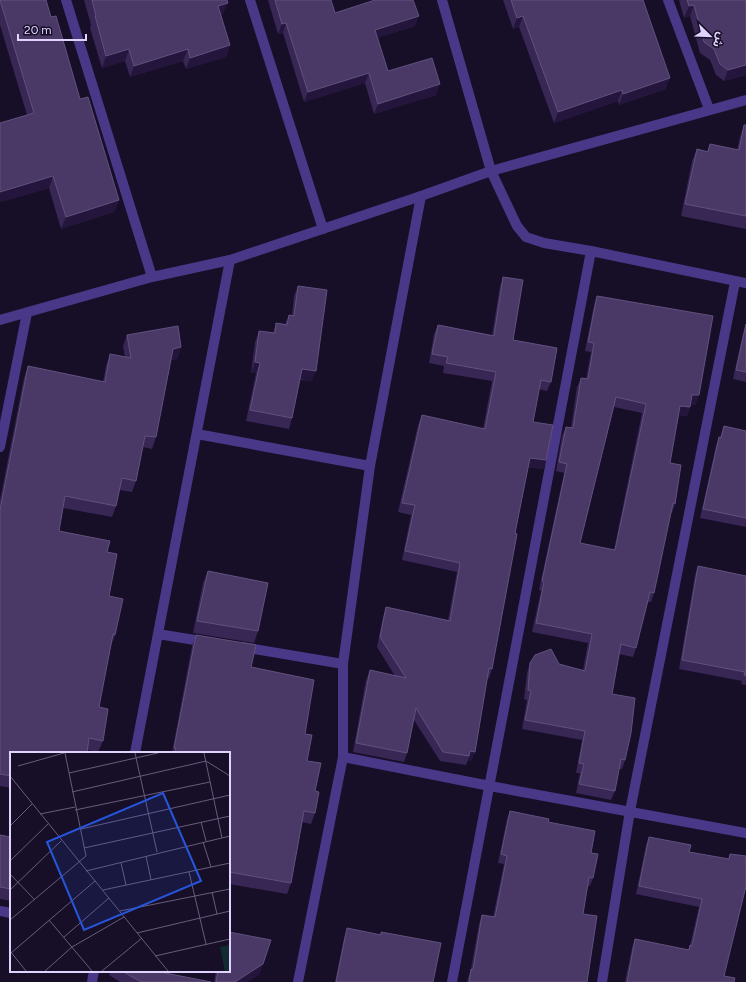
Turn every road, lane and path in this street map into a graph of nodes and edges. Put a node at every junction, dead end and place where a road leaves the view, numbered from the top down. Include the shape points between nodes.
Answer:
1 (66, 0) edge
2 (250, 0) edge
3 (442, 0) edge
4 (668, 0) edge
5 (746, 100) edge
6 (709, 109) junction
7 (491, 171) junction
8 (422, 196) junction
9 (324, 229) junction
10 (591, 251) junction
11 (230, 260) junction
12 (152, 277) junction
13 (735, 282) junction
14 (746, 283) edge
15 (27, 313) junction
16 (0, 320) edge
17 (196, 434) junction
18 (0, 447) edge
19 (370, 466) junction
20 (158, 634) junction
21 (220, 644) edge
22 (235, 646) edge
23 (343, 664) junction
24 (135, 752) edge
25 (343, 757) junction
26 (490, 786) junction
27 (630, 811) junction
28 (746, 833) edge
29 (0, 911) edge
30 (10, 913) edge
31 (94, 972) edge
32 (92, 982) edge
33 (298, 982) edge
34 (452, 982) edge
35 (602, 982) edge

1 - 12 street
2 - 9 street
3 - 7 street
4 - 6 street
5 - 6 street
6 - 7 street
7 - 8 street
7 - 10 street via 517,226 526,237 544,243
8 - 9 street
8 - 19 street
9 - 11 street
10 - 13 street
10 - 26 street
11 - 12 street
11 - 17 street
12 - 15 street
13 - 14 street
13 - 27 street
15 - 16 street
15 - 18 street
17 - 19 street
17 - 20 street
19 - 23 street
20 - 21 street
20 - 24 street
22 - 23 street
23 - 25 street
25 - 26 street
25 - 33 street
26 - 27 street
26 - 34 street
27 - 28 street
27 - 35 street
29 - 30 street
31 - 32 street

